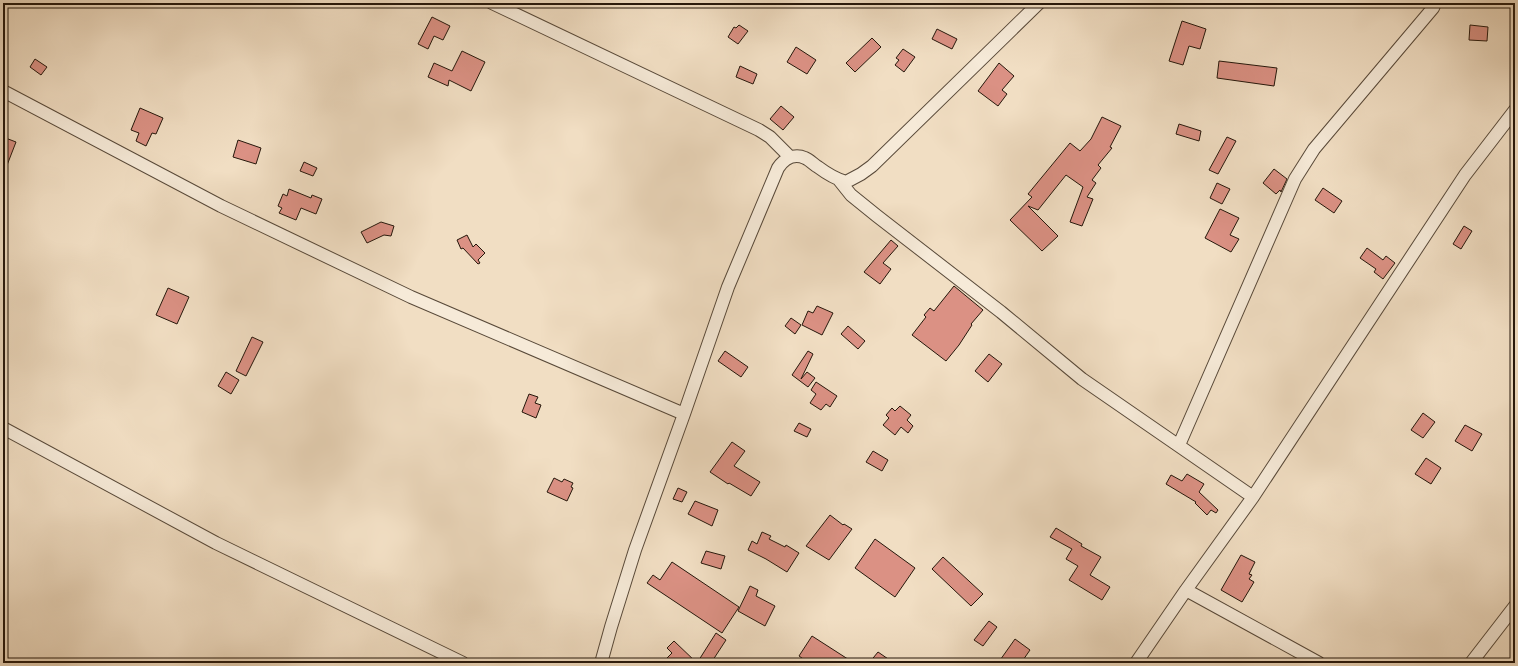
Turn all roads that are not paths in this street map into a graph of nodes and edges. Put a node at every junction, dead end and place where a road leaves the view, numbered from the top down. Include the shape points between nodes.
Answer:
1 (492, 3) edge
2 (1039, 3) edge
3 (1435, 3) edge
4 (3, 91) edge
5 (1515, 110) edge
6 (790, 157) junction
7 (839, 180) junction
8 (684, 414) junction
9 (3, 428) edge
10 (1179, 445) junction
11 (1253, 497) junction
12 (1186, 590) junction
13 (1515, 606) edge
14 (463, 663) edge
15 (601, 663) edge
16 (1136, 663) edge
17 (1319, 663) edge
18 (1471, 663) edge

1 - 6 street via 759,130
2 - 7 street via 872,166 846,182
3 - 10 street via 1314,149 1295,179
4 - 8 street via 221,206 404,294
5 - 11 street via 1466,175
6 - 7 street via 805,158
6 - 8 street via 778,168 728,287
7 - 10 street via 877,216 1082,379
8 - 15 street via 635,550
9 - 14 street via 216,543
10 - 11 street
11 - 12 street
12 - 16 street
12 - 17 street
13 - 18 street

